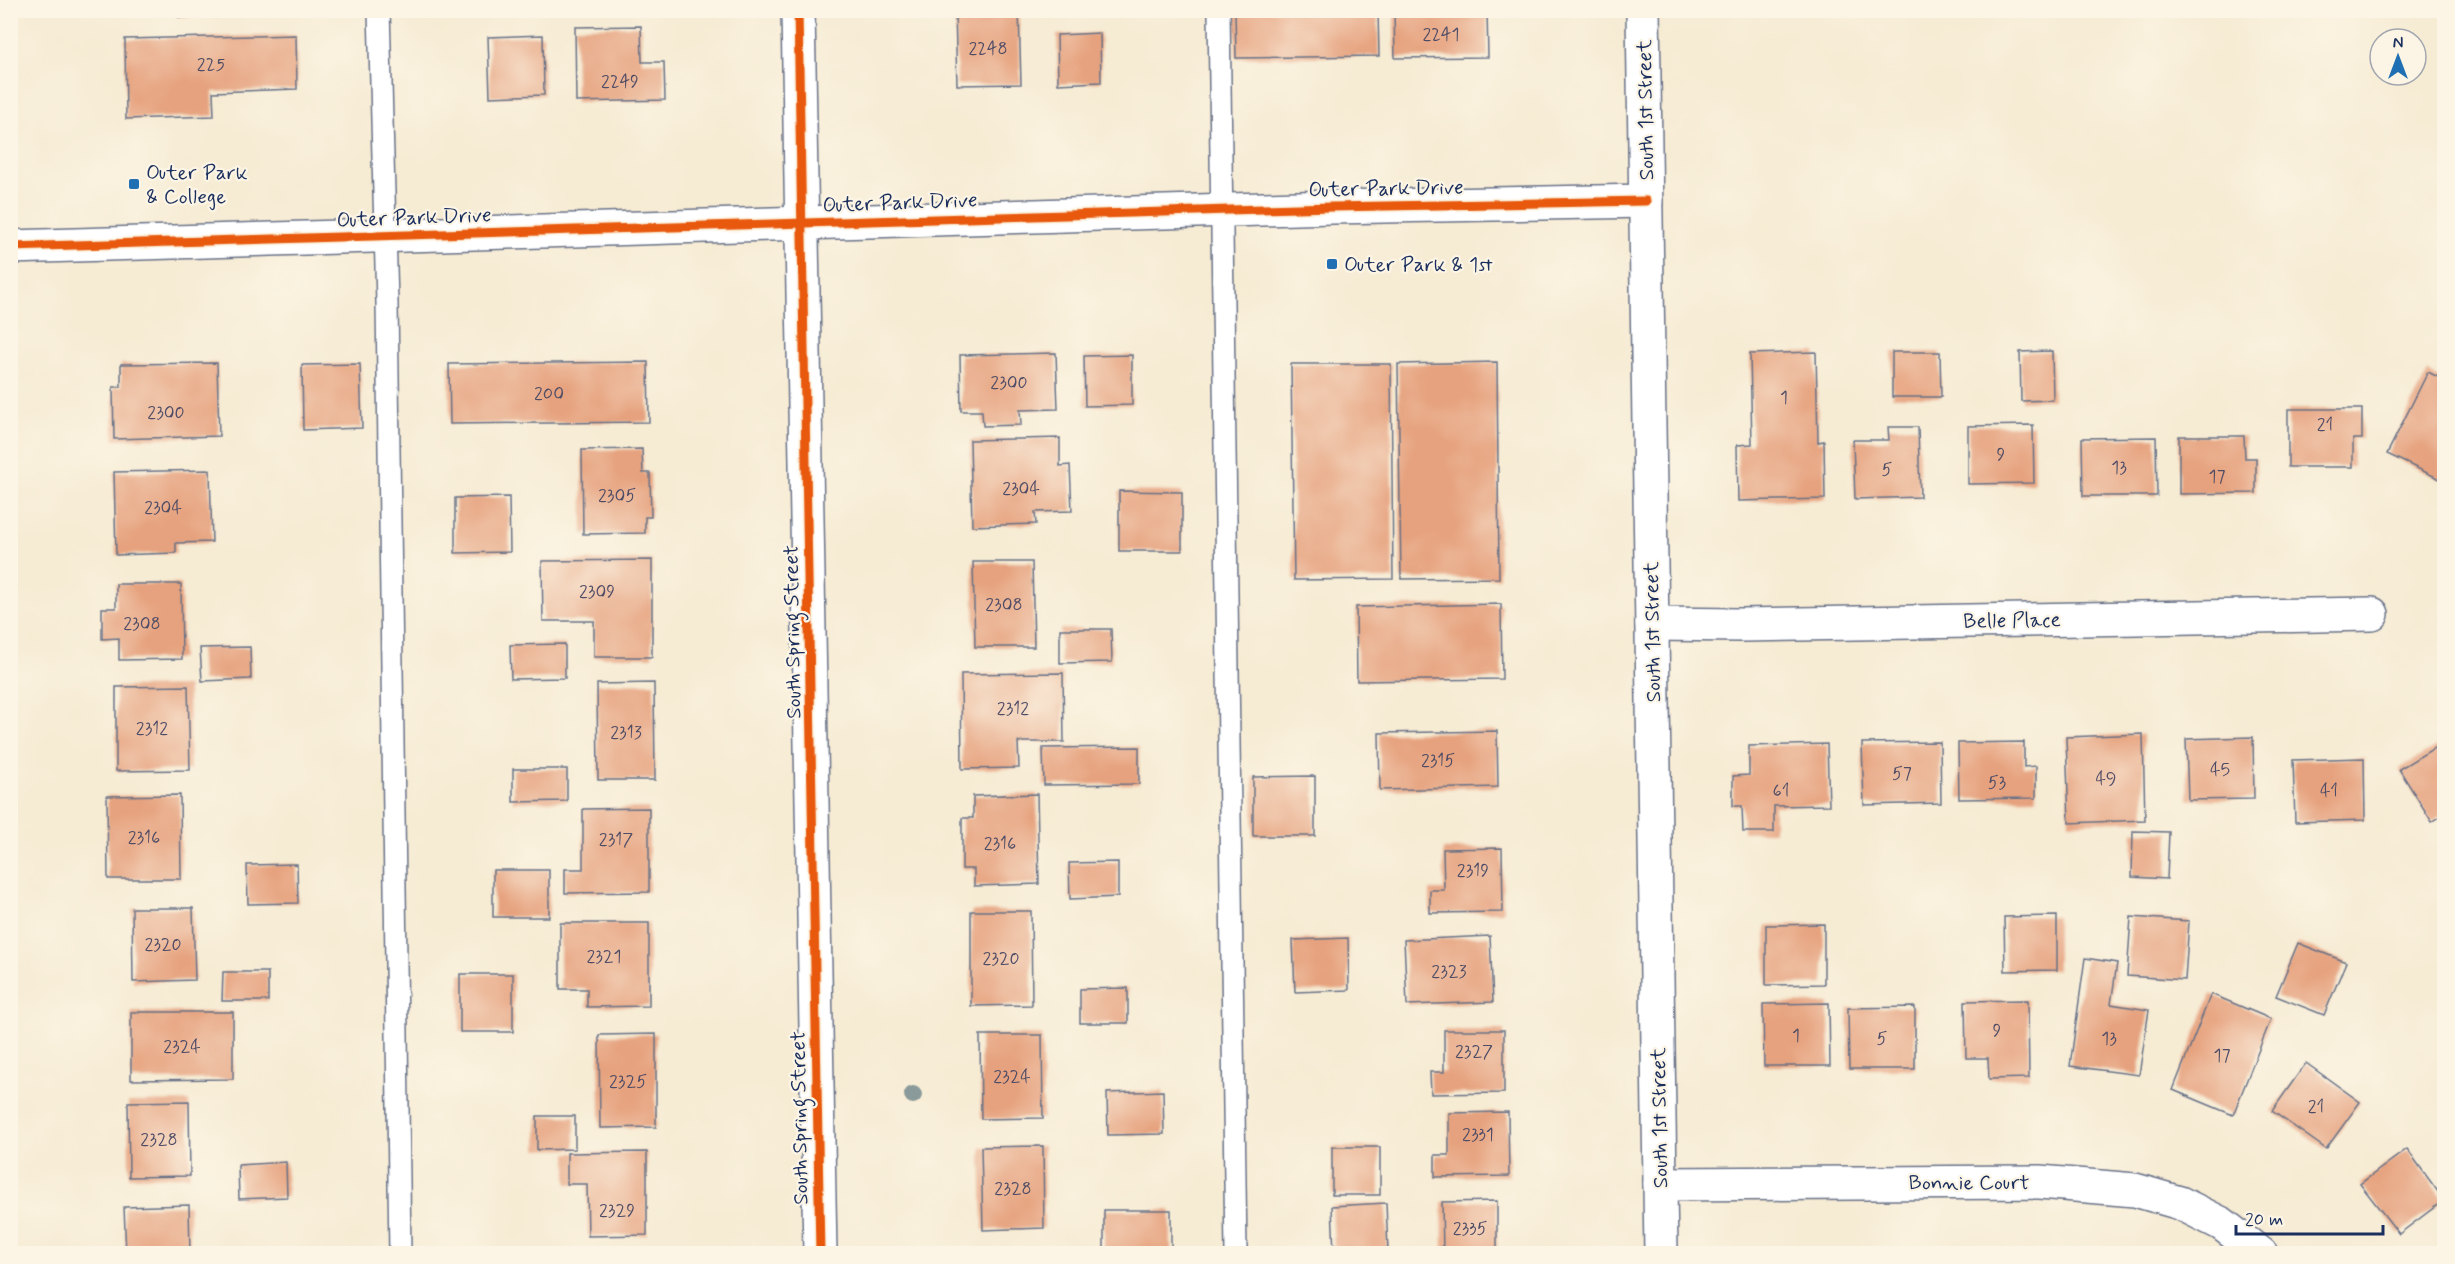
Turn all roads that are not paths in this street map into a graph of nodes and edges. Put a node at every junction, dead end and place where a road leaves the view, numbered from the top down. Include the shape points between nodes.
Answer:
1 (379, 10) edge
2 (798, 10) edge
3 (1220, 10) edge
4 (1643, 10) edge
5 (1646, 201) junction
6 (1222, 210) junction
7 (803, 223) junction
8 (385, 236) junction
9 (10, 247) edge
10 (2372, 614) dead end
11 (1652, 624) junction
12 (1660, 1184) junction
13 (400, 1254) edge
14 (820, 1254) edge
15 (1236, 1254) edge
16 (1661, 1254) edge
17 (2261, 1254) edge

1 - 8 lane
2 - 7 street, South Spring Street
3 - 6 lane
4 - 5 street, South 1st Street
5 - 6 street, Outer Park Drive
5 - 11 street, South 1st Street
6 - 7 street, Outer Park Drive
6 - 15 lane
7 - 8 street, Outer Park Drive
7 - 14 street, South Spring Street
8 - 9 street, Outer Park Drive
8 - 13 lane
10 - 11 street, Belle Place
11 - 12 street, South 1st Street
12 - 16 street, South 1st Street
12 - 17 street, Bonnie Court via 2040,1182 2135,1190 2180,1203 2222,1224

